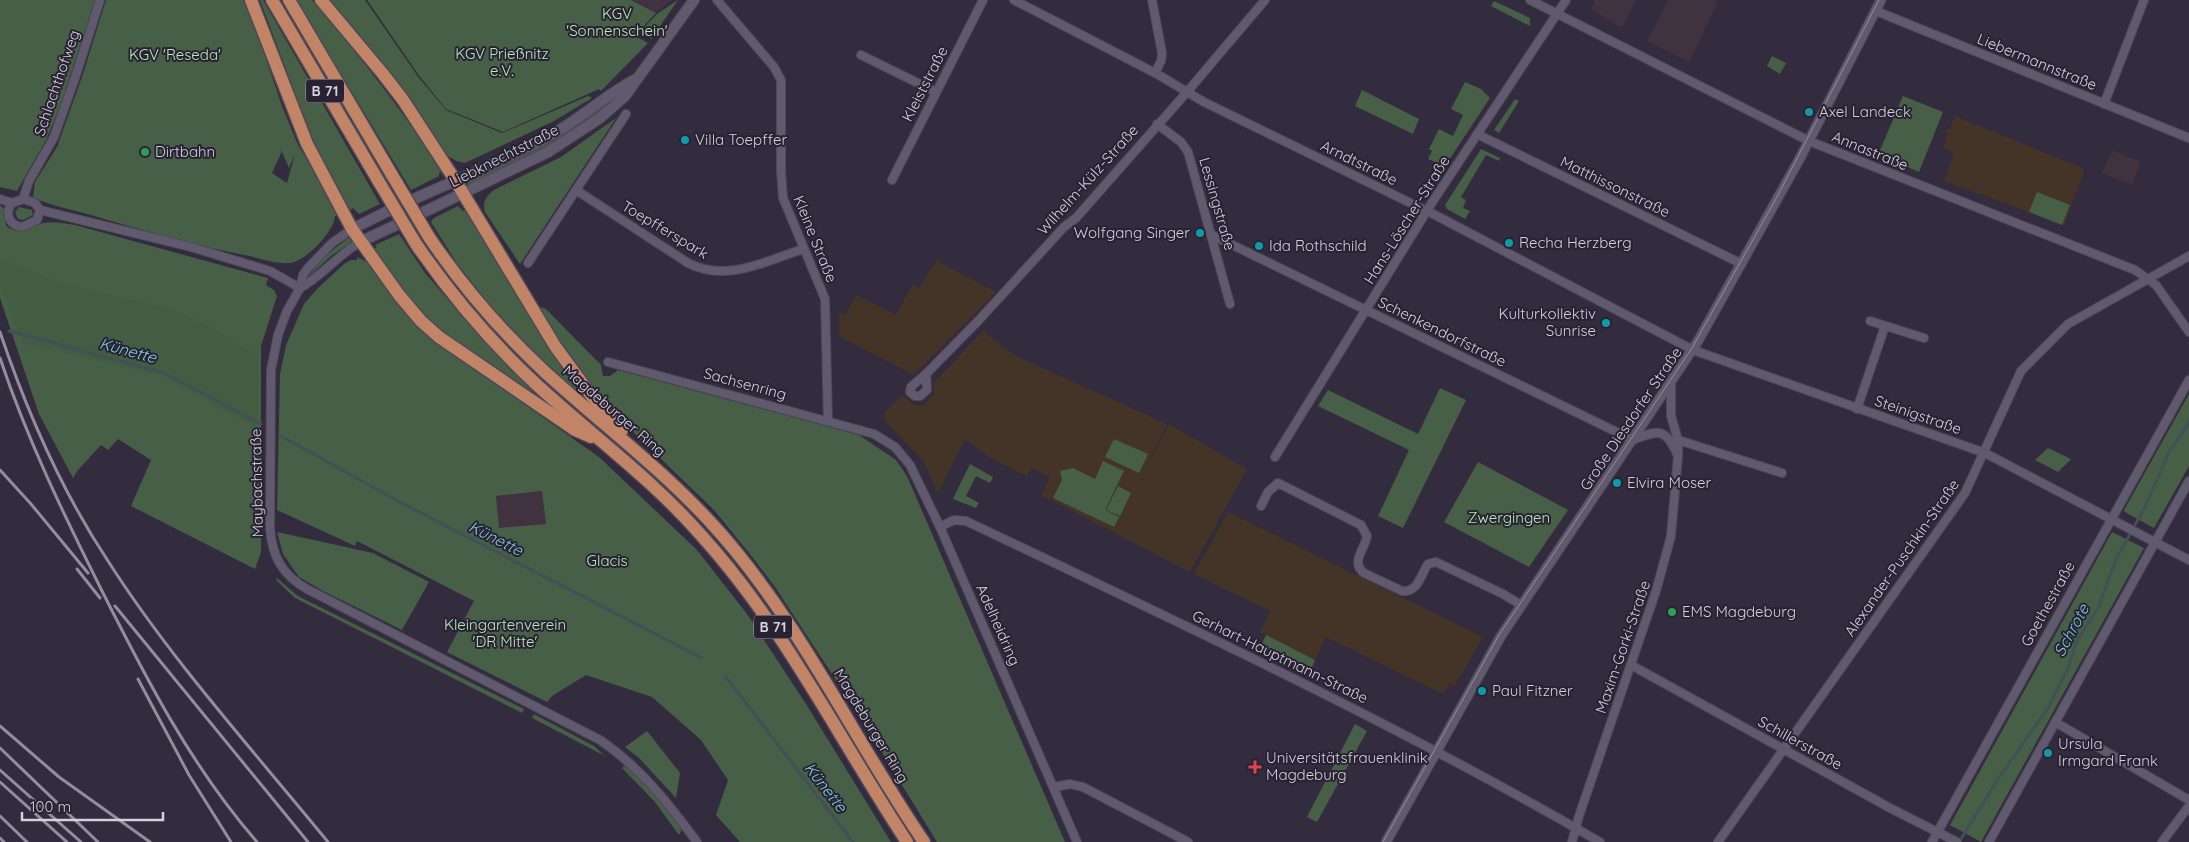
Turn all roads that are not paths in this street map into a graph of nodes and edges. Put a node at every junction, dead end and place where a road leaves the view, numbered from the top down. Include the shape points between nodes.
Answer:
1 (100, 0) edge
2 (251, 0) edge
3 (272, 0) edge
4 (289, 0) edge
5 (321, 0) edge
6 (694, 0) edge
7 (717, 0) edge
8 (982, 0) edge
9 (1014, 0) edge
10 (1152, 0) edge
11 (1265, 0) edge
12 (1530, 0) edge
13 (1566, 0) edge
14 (1881, 0) edge
15 (2144, 0) edge
16 (1876, 11) junction
17 (1557, 14) junction
18 (862, 55) dead end
19 (1155, 73) junction
20 (637, 78) junction
21 (936, 92) junction
22 (1187, 92) junction
23 (2104, 104) junction
24 (626, 114) dead end
25 (1157, 124) junction
26 (1477, 134) junction
27 (2189, 138) edge
28 (1809, 141) junction
29 (456, 180) junction
30 (892, 180) dead end
31 (576, 190) junction
32 (463, 194) junction
33 (0, 199) edge
34 (23, 199) junction
35 (414, 199) dead end
36 (12, 203) junction
37 (40, 210) junction
38 (388, 211) dead end
39 (1427, 211) junction
40 (422, 213) dead end
41 (396, 225) dead end
42 (352, 229) junction
43 (1212, 235) junction
44 (360, 242) junction
45 (803, 249) junction
46 (2189, 256) edge
47 (528, 264) dead end
48 (1742, 264) junction
49 (2149, 279) junction
50 (300, 288) junction
51 (1230, 304) dead end
52 (1367, 310) junction
53 (1870, 321) dead end
54 (1885, 326) junction
55 (2189, 332) edge
56 (1924, 338) dead end
57 (1693, 350) junction
58 (608, 362) dead end
59 (926, 374) dead end
60 (2189, 380) edge
61 (1671, 384) junction
62 (1857, 409) junction
63 (828, 421) junction
64 (874, 434) joint
65 (1634, 440) junction
66 (1678, 440) junction
67 (602, 442) junction
68 (1985, 453) junction
69 (641, 456) junction
70 (1678, 456) junction
71 (1275, 458) dead end
72 (1782, 473) dead end
73 (2189, 481) edge
74 (1261, 506) dead end
75 (2112, 518) junction
76 (940, 527) junction
77 (2155, 542) junction
78 (2189, 560) edge
79 (1521, 605) junction
80 (1631, 665) junction
81 (2054, 722) junction
82 (1784, 749) junction
83 (1435, 751) junction
84 (1054, 787) junction
85 (2189, 800) edge
86 (2189, 806) edge
87 (1576, 828) junction
88 (1938, 833) junction
89 (923, 839) edge
90 (1954, 841) edge
91 (697, 842) edge
92 (907, 842) edge
93 (1077, 842) edge
94 (1188, 842) edge
95 (1386, 842) edge
96 (1572, 842) edge
97 (1600, 842) edge
98 (1718, 842) edge
99 (1932, 842) edge
100 (1988, 842) edge
101 (2162, 842) edge

1 - 34 street, Schlachthofweg via 54,137
2 - 42 highway via 307,144
3 - 67 highway, Magdeburger Ring / B 71, bridge via 416,244 448,288 492,340
4 - 69 highway, Magdeburger Ring / B 71, bridge via 429,237 473,296 518,346
5 - 29 highway via 383,74
6 - 20 main road, Liebknechtstraße
7 - 45 street, Kleine Straße via 780,78 782,194
8 - 21 street, Kleiststraße
9 - 19 street, Arndtstraße
10 - 19 street via 1162,52
11 - 22 street, Wilhelm-Külz-Straße
12 - 17 street, Annastraße
13 - 17 street, Hans-Löscher-Straße
14 - 16 street, Große Diesdorfer Straße
15 - 23 street
16 - 23 street, Liebermannstraße
16 - 28 street, Große Diesdorfer Straße
17 - 26 street, Hans-Löscher-Straße
17 - 28 street, Annastraße
18 - 21 street
19 - 22 street, Arndtstraße
20 - 29 main road, Liebknechtstraße via 551,135
20 - 32 main road, Liebknechtstraße via 625,96 568,141
21 - 30 street, Kleiststraße
22 - 25 street, Wilhelm-Külz-Straße
22 - 39 street, Arndtstraße
23 - 27 street, Liebermannstraße
24 - 31 street
25 - 43 street, Lessingstraße via 1187,150
25 - 59 street, Wilhelm-Külz-Straße via 1076,218 1064,226
26 - 39 street, Hans-Löscher-Straße
26 - 48 street, Matthissonstraße
28 - 48 street, Große Diesdorfer Straße
28 - 49 street, Annastraße via 2119,263
29 - 32 highway
29 - 35 main road, Liebknechtstraße
31 - 45 street, Toepfferspark via 677,256 705,270 738,270
31 - 47 street
32 - 40 main road, Liebknechtstraße
32 - 69 highway via 555,346 581,384
33 - 36 street
34 - 36 street
34 - 37 street via 35,203
36 - 37 street via 8,216 18,226 27,226 37,220
37 - 50 street via 270,271
38 - 42 main road
39 - 52 street, Hans-Löscher-Straße
39 - 57 street, Arndtstraße
41 - 44 main road
42 - 44 highway
42 - 50 street via 315,260 303,275
43 - 51 street, Lessingstraße
43 - 52 street, Schenkendorfstraße
44 - 50 street
44 - 67 highway via 409,308 439,337 575,430
45 - 63 street, Kleine Straße via 825,302
46 - 49 street, Alexander-Puschkin-Straße
48 - 57 street, Große Diesdorfer Straße
49 - 55 street, Annastraße via 2162,292
49 - 68 street, Alexander-Puschkin-Straße via 2068,324 2027,366 2019,375
50 - 91 street, Maybachstraße via 282,323 271,361 270,528 273,551 282,570 321,597 600,740 651,782
52 - 65 street, Schenkendorfstraße
52 - 71 street, Hans-Löscher-Straße
53 - 54 street
54 - 56 street
54 - 62 street
57 - 61 street, Große Diesdorfer Straße
57 - 62 street, Steinigstraße
58 - 63 street, Sachsenring
60 - 75 street, Goethestraße
61 - 65 street, Große Diesdorfer Straße
61 - 66 street, Maxim-Gorki-Straße via 1672,416
62 - 68 street, Steinigstraße
63 - 64 street, Sachsenring
64 - 76 street, Adelheidring via 895,447 910,465
65 - 70 street via 1652,432 1660,433 1673,445
65 - 79 street, Große Diesdorfer Straße
66 - 70 street, Maxim-Gorki-Straße
66 - 72 street
67 - 92 highway, Magdeburger Ring / B 71 via 686,519 749,593
68 - 75 street, Steinigstraße
68 - 82 street, Alexander-Puschkin-Straße via 1957,506
69 - 89 highway, Magdeburger Ring / B 71 via 712,524 763,586
70 - 80 street, Maxim-Gorki-Straße via 1672,536
73 - 77 street
74 - 79 street via 1268,492 1278,483 1361,525 1367,536 1357,560 1359,568 1402,591 1414,588 1428,564 1436,562
75 - 77 street, Steinigstraße
75 - 88 street, Goethestraße
76 - 83 street, Gerhart-Hauptmann-Straße via 954,520 966,520 1302,682
76 - 84 street, Adelheidring
77 - 78 street, Steinigstraße
77 - 81 street
79 - 83 street, Große Diesdorfer Straße
80 - 82 street, Schillerstraße
80 - 87 street, Maxim-Gorki-Straße
81 - 85 street
81 - 100 street
82 - 88 street, Schillerstraße
82 - 98 street, Alexander-Puschkin-Straße
83 - 87 street, Gerhart-Hauptmann-Straße
83 - 95 street, Große Diesdorfer Straße
84 - 93 street, Adelheidring
84 - 94 street via 1070,784 1083,787
86 - 101 street
87 - 96 street, Maxim-Gorki-Straße
87 - 97 street, Gerhart-Hauptmann-Straße
88 - 90 street, Schillerstraße
88 - 99 street, Goethestraße

